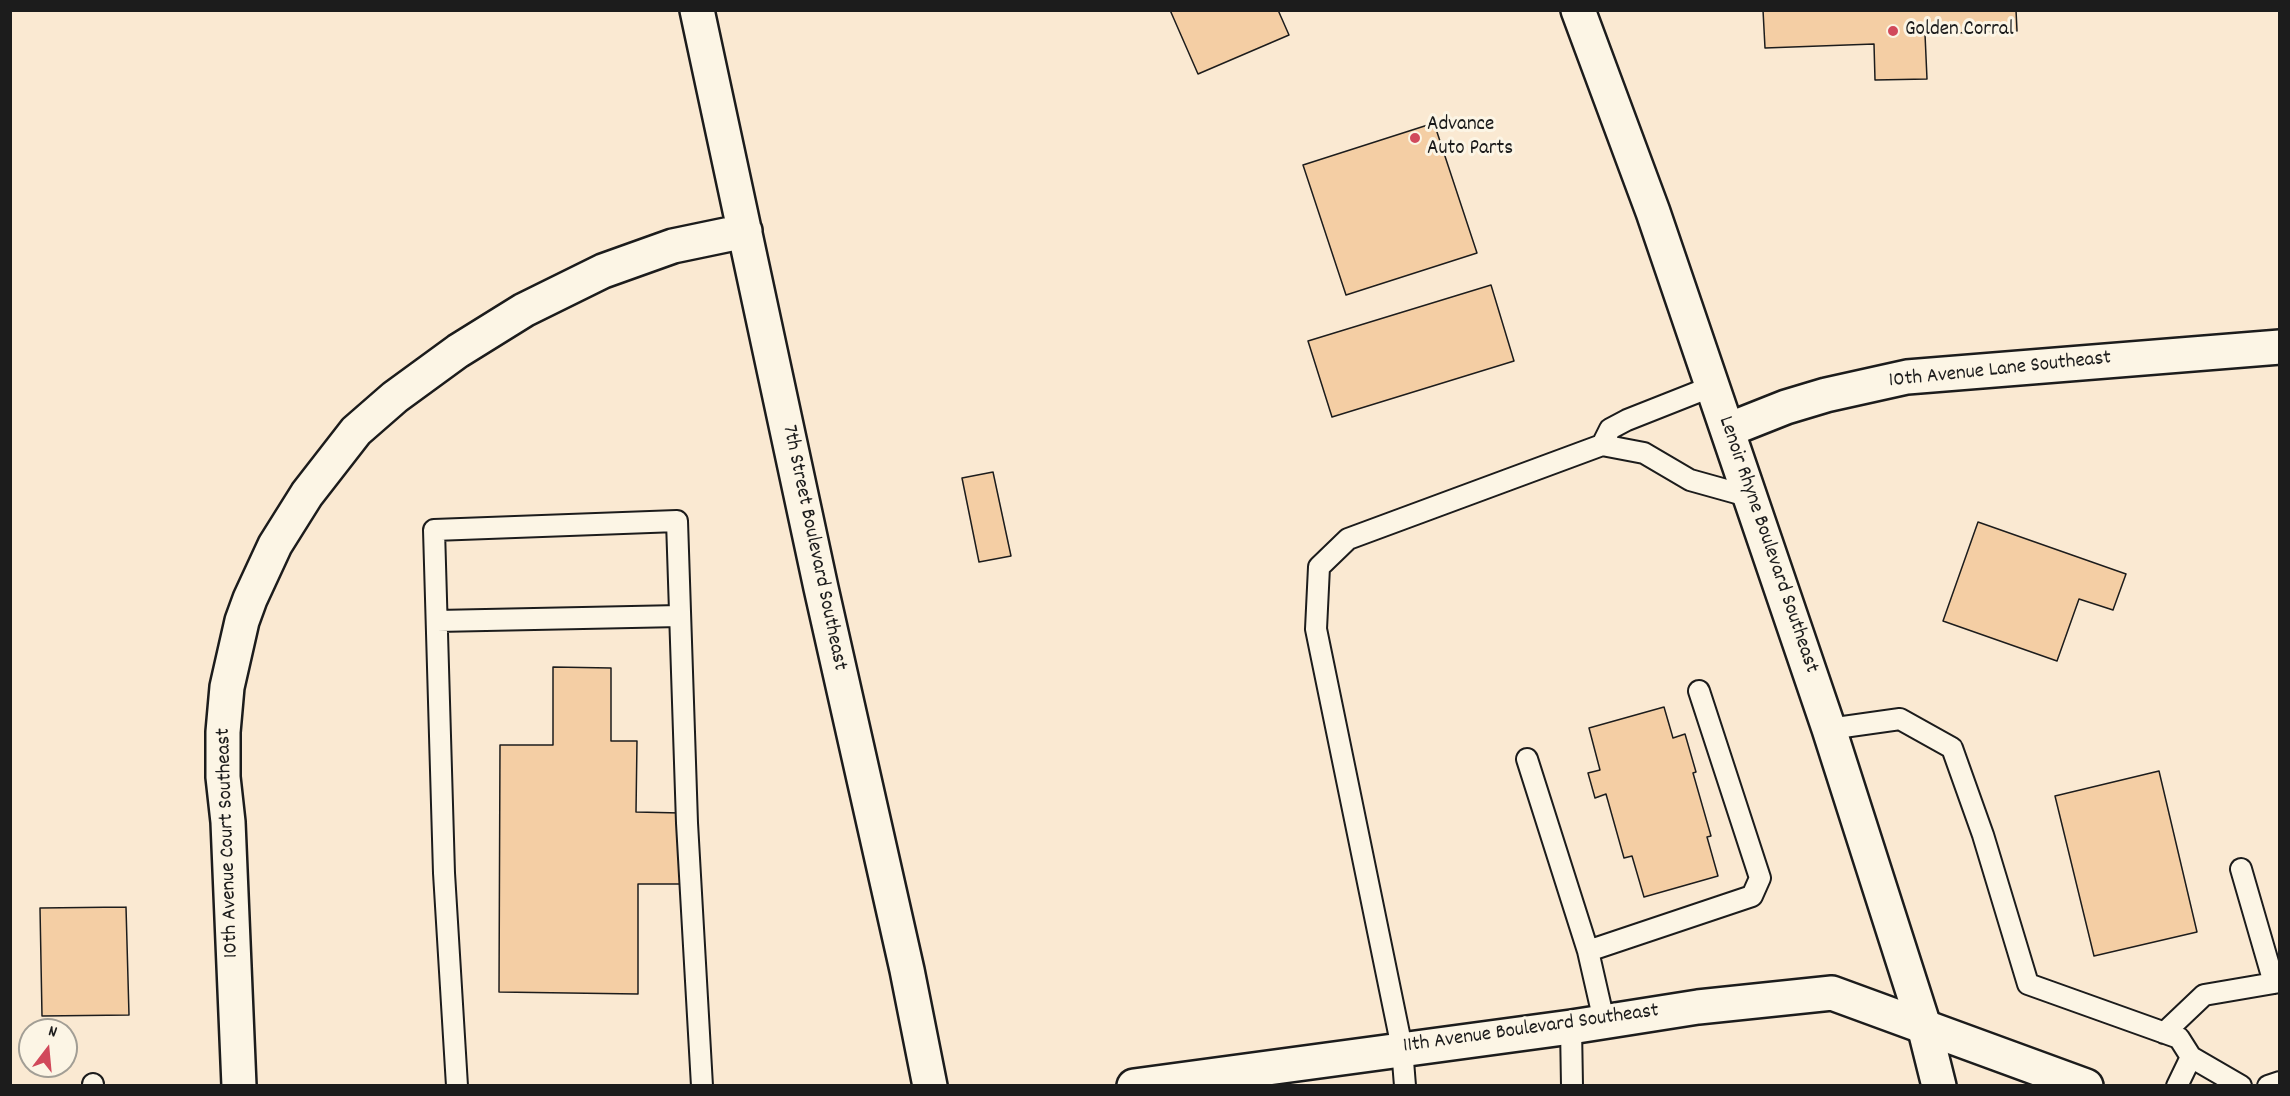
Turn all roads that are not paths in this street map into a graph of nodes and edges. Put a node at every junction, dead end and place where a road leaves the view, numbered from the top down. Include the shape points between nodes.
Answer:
1 (697, 10) edge
2 (1578, 10) edge
3 (745, 231) junction
4 (2280, 347) edge
5 (1713, 386) junction
6 (1728, 430) junction
7 (1602, 445) junction
8 (1751, 497) junction
9 (680, 616) junction
10 (437, 621) junction
11 (1699, 691) dead end
12 (1829, 729) junction
13 (1527, 759) dead end
14 (2241, 869) dead end
15 (1588, 951) junction
16 (2277, 982) edge
17 (1604, 1021) junction
18 (1924, 1026) junction
19 (1571, 1027) junction
20 (2164, 1033) junction
21 (1402, 1048) junction
22 (2192, 1058) junction
23 (2280, 1082) edge
24 (239, 1086) edge
25 (457, 1086) edge
26 (702, 1086) edge
27 (930, 1086) edge
28 (1134, 1086) edge
29 (1405, 1086) edge
30 (1572, 1086) edge
31 (1939, 1086) edge
32 (2086, 1086) edge
33 (2177, 1086) edge
34 (2241, 1086) edge
35 (2268, 1086) edge

1 - 3 street, 7th Street Boulevard Southeast
2 - 5 street, Lenoir Rhyne Boulevard Southeast
3 - 24 street, 10th Avenue Court Southeast via 673,246 603,271 524,310 458,351 356,431 307,494 275,545 242,621 227,687 223,732
3 - 27 street, 7th Street Boulevard Southeast
4 - 6 street, 10th Avenue Lane Southeast via 1907,377 1826,395
5 - 6 street, Lenoir Rhyne Boulevard Southeast
5 - 7 lane via 1627,420 1611,429
6 - 8 street, Lenoir Rhyne Boulevard Southeast
7 - 8 lane via 1644,453 1690,480
7 - 21 lane via 1348,539 1319,567 1316,629
8 - 12 street, Lenoir Rhyne Boulevard Southeast
9 - 10 lane
9 - 10 lane via 677,521 434,530
9 - 26 lane
10 - 25 lane via 444,873
11 - 15 lane via 1760,878 1752,896
12 - 18 street, Lenoir Rhyne Boulevard Southeast
12 - 20 lane via 1900,719 1953,748 2028,984
13 - 15 lane
14 - 16 lane
15 - 17 lane
16 - 20 lane via 2204,995
17 - 18 street, 11th Avenue Boulevard Southeast via 1832,993
17 - 19 street, 11th Avenue Boulevard Southeast
18 - 31 street, Lenoir Rhyne Boulevard Southeast
18 - 32 street, 11th Avenue Boulevard Southeast
19 - 21 street, 11th Avenue Boulevard Southeast
19 - 30 lane
20 - 22 lane via 2179,1038
21 - 28 street, 11th Avenue Boulevard Southeast
21 - 29 lane
22 - 33 lane
22 - 34 lane
23 - 35 lane

